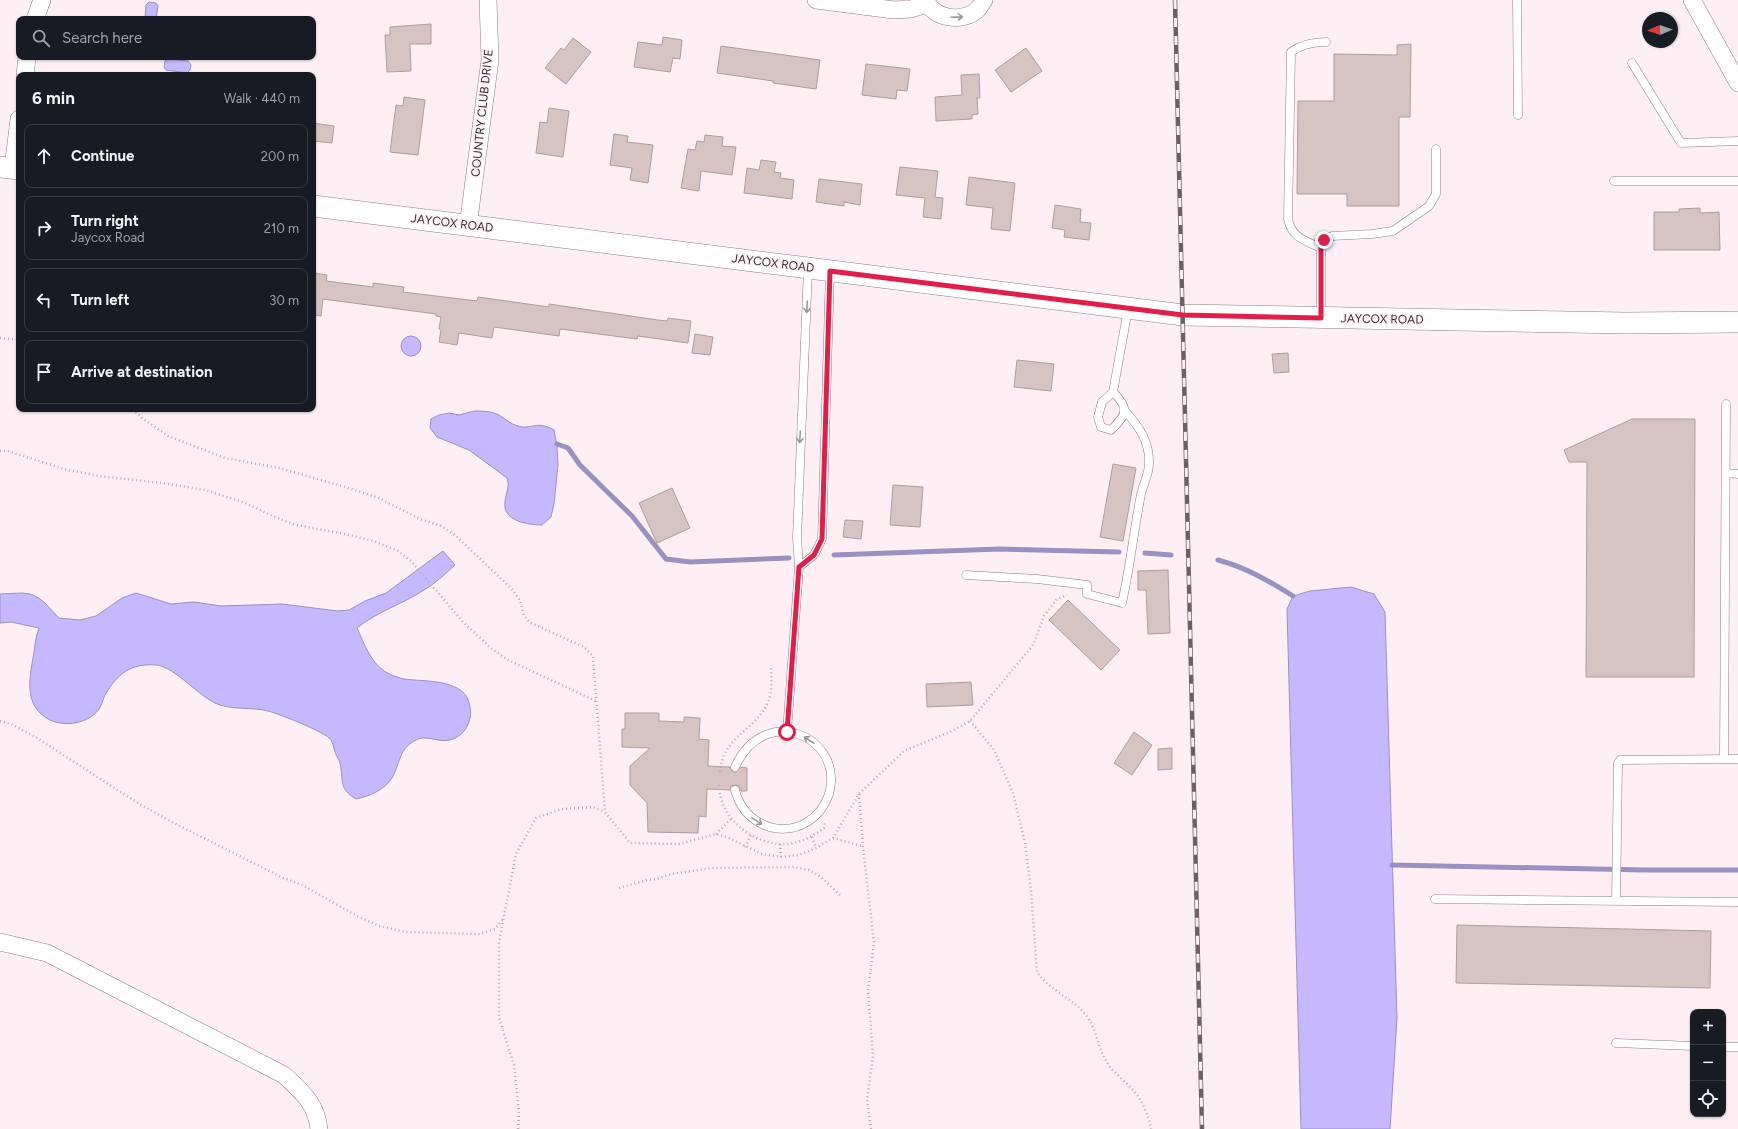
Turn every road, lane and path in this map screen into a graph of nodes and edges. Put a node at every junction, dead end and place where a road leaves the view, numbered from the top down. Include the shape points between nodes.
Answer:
1 (42, 0) edge
2 (488, 0) edge
3 (816, 0) edge
4 (984, 0) edge
5 (1517, 0) edge
6 (1692, 0) edge
7 (926, 2) edge
8 (36, 16) edge
9 (1326, 42) dead end
10 (27, 60) edge
11 (1632, 63) dead end
12 (25, 72) edge
13 (1738, 82) edge
14 (1518, 115) dead end
15 (16, 137) edge
16 (1738, 141) edge
17 (1436, 149) dead end
18 (11, 168) edge
19 (1738, 180) edge
20 (1614, 181) dead end
21 (316, 206) edge
22 (468, 226) junction
23 (1321, 248) junction
24 (808, 268) junction
25 (830, 271) junction
26 (1128, 309) junction
27 (1321, 318) junction
28 (1738, 322) edge
29 (0, 338) edge
30 (16, 340) edge
31 (1113, 392) junction
32 (1726, 404) dead end
33 (1124, 410) junction
34 (136, 412) edge
35 (0, 451) edge
36 (1726, 473) junction
37 (1738, 474) edge
38 (799, 567) junction
39 (966, 574) dead end
40 (1070, 594) dead end
41 (771, 665) dead end
42 (596, 701) junction
43 (0, 721) edge
44 (970, 721) junction
45 (787, 732) junction
46 (1724, 759) junction
47 (1738, 760) edge
48 (735, 767) dead end
49 (720, 772) dead end
50 (735, 790) dead end
51 (859, 794) junction
52 (604, 812) junction
53 (731, 819) dead end
54 (716, 834) junction
55 (751, 835) dead end
56 (812, 837) dead end
57 (833, 838) junction
58 (780, 844) dead end
59 (863, 846) junction
60 (745, 847) junction
61 (816, 848) junction
62 (781, 857) junction
63 (619, 888) dead end
64 (840, 895) dead end
65 (1435, 899) dead end
66 (1616, 901) junction
67 (1738, 902) edge
68 (504, 918) junction
69 (0, 942) edge
70 (1616, 1043) dead end
71 (1690, 1046) edge
72 (1726, 1047) edge
73 (1738, 1047) edge
74 (319, 1129) edge
75 (518, 1129) edge
76 (871, 1129) edge
77 (1151, 1129) edge

1 - 8 street
2 - 22 street, COUNTRY CLUB DRIVE via 490,60
3 - 7 street via 894,10 911,9
7 -> 4 street via 942,16 960,18 976,10
5 - 14 lane
6 - 13 street
9 - 23 lane via 1304,44 1291,52 1288,219 1295,235
10 - 12 street
11 - 16 lane via 1681,143
15 - 18 street
17 - 23 lane via 1436,194 1429,206 1393,231 1332,236 1324,240
19 - 20 lane
21 - 22 street, JAYCOX ROAD
22 - 24 street, JAYCOX ROAD
23 - 27 lane
24 - 25 street, JAYCOX ROAD
24 -> 38 lane via 797,538
25 - 26 street, JAYCOX ROAD
25 - 38 lane via 822,539 814,555
26 - 27 street, JAYCOX ROAD via 1183,315
26 - 31 lane
27 - 28 street, JAYCOX ROAD
29 - 30 path
31 - 33 lane via 1123,403
31 - 33 lane via 1102,402 1098,417 1101,427 1111,430 1123,418
32 - 36 lane
33 - 39 lane via 1138,424 1146,443 1150,465 1141,493 1122,603 1087,594 1088,585
34 - 42 path via 168,436 218,456 278,468 342,486 379,498 420,519 441,526 455,535 510,587 520,600 524,616 531,623 584,648 593,656
35 - 42 path via 98,476 205,490 243,502 296,525 374,541 398,551 411,561 463,622 492,649 508,660
36 - 37 lane
36 - 46 lane
38 - 45 lane
40 - 44 path via 1057,599 1044,616 1033,645
41 - 49 path via 769,701 762,713 733,740 724,753
42 - 52 path
43 - 68 path via 37,738 141,805 174,823 302,885 379,926 405,932 479,934 495,929
44 - 51 path via 904,751
44 - 77 path via 994,750 1013,793 1026,843 1037,972 1053,990 1086,1014 1105,1060 1135,1092 1145,1110
45 - 48 lane via 770,733 754,741 742,754
50 -> 45 lane via 740,804 748,815 771,828 799,826 819,812 827,800 830,786 831,776 827,762 813,743 801,735
46 - 47 lane
46 - 66 lane via 1620,760
51 - 57 path
51 - 59 path
52 - 54 path via 630,843 679,844
52 - 68 path via 593,807 562,809 536,818 516,854
53 - 54 path
54 - 60 path
55 - 60 path
56 - 61 path
57 - 59 path
57 - 61 path
58 - 62 path
59 - 76 path via 874,943 868,990 873,1056 867,1100
60 - 62 path via 762,854
61 - 62 path via 799,855
63 - 64 path via 671,874 712,868 794,867 809,870 821,877
65 - 66 lane
66 - 67 lane
68 - 75 path via 499,942 499,1018 514,1065
69 - 74 street via 47,953 284,1075 308,1099 317,1116
70 - 71 lane
72 - 73 lane

